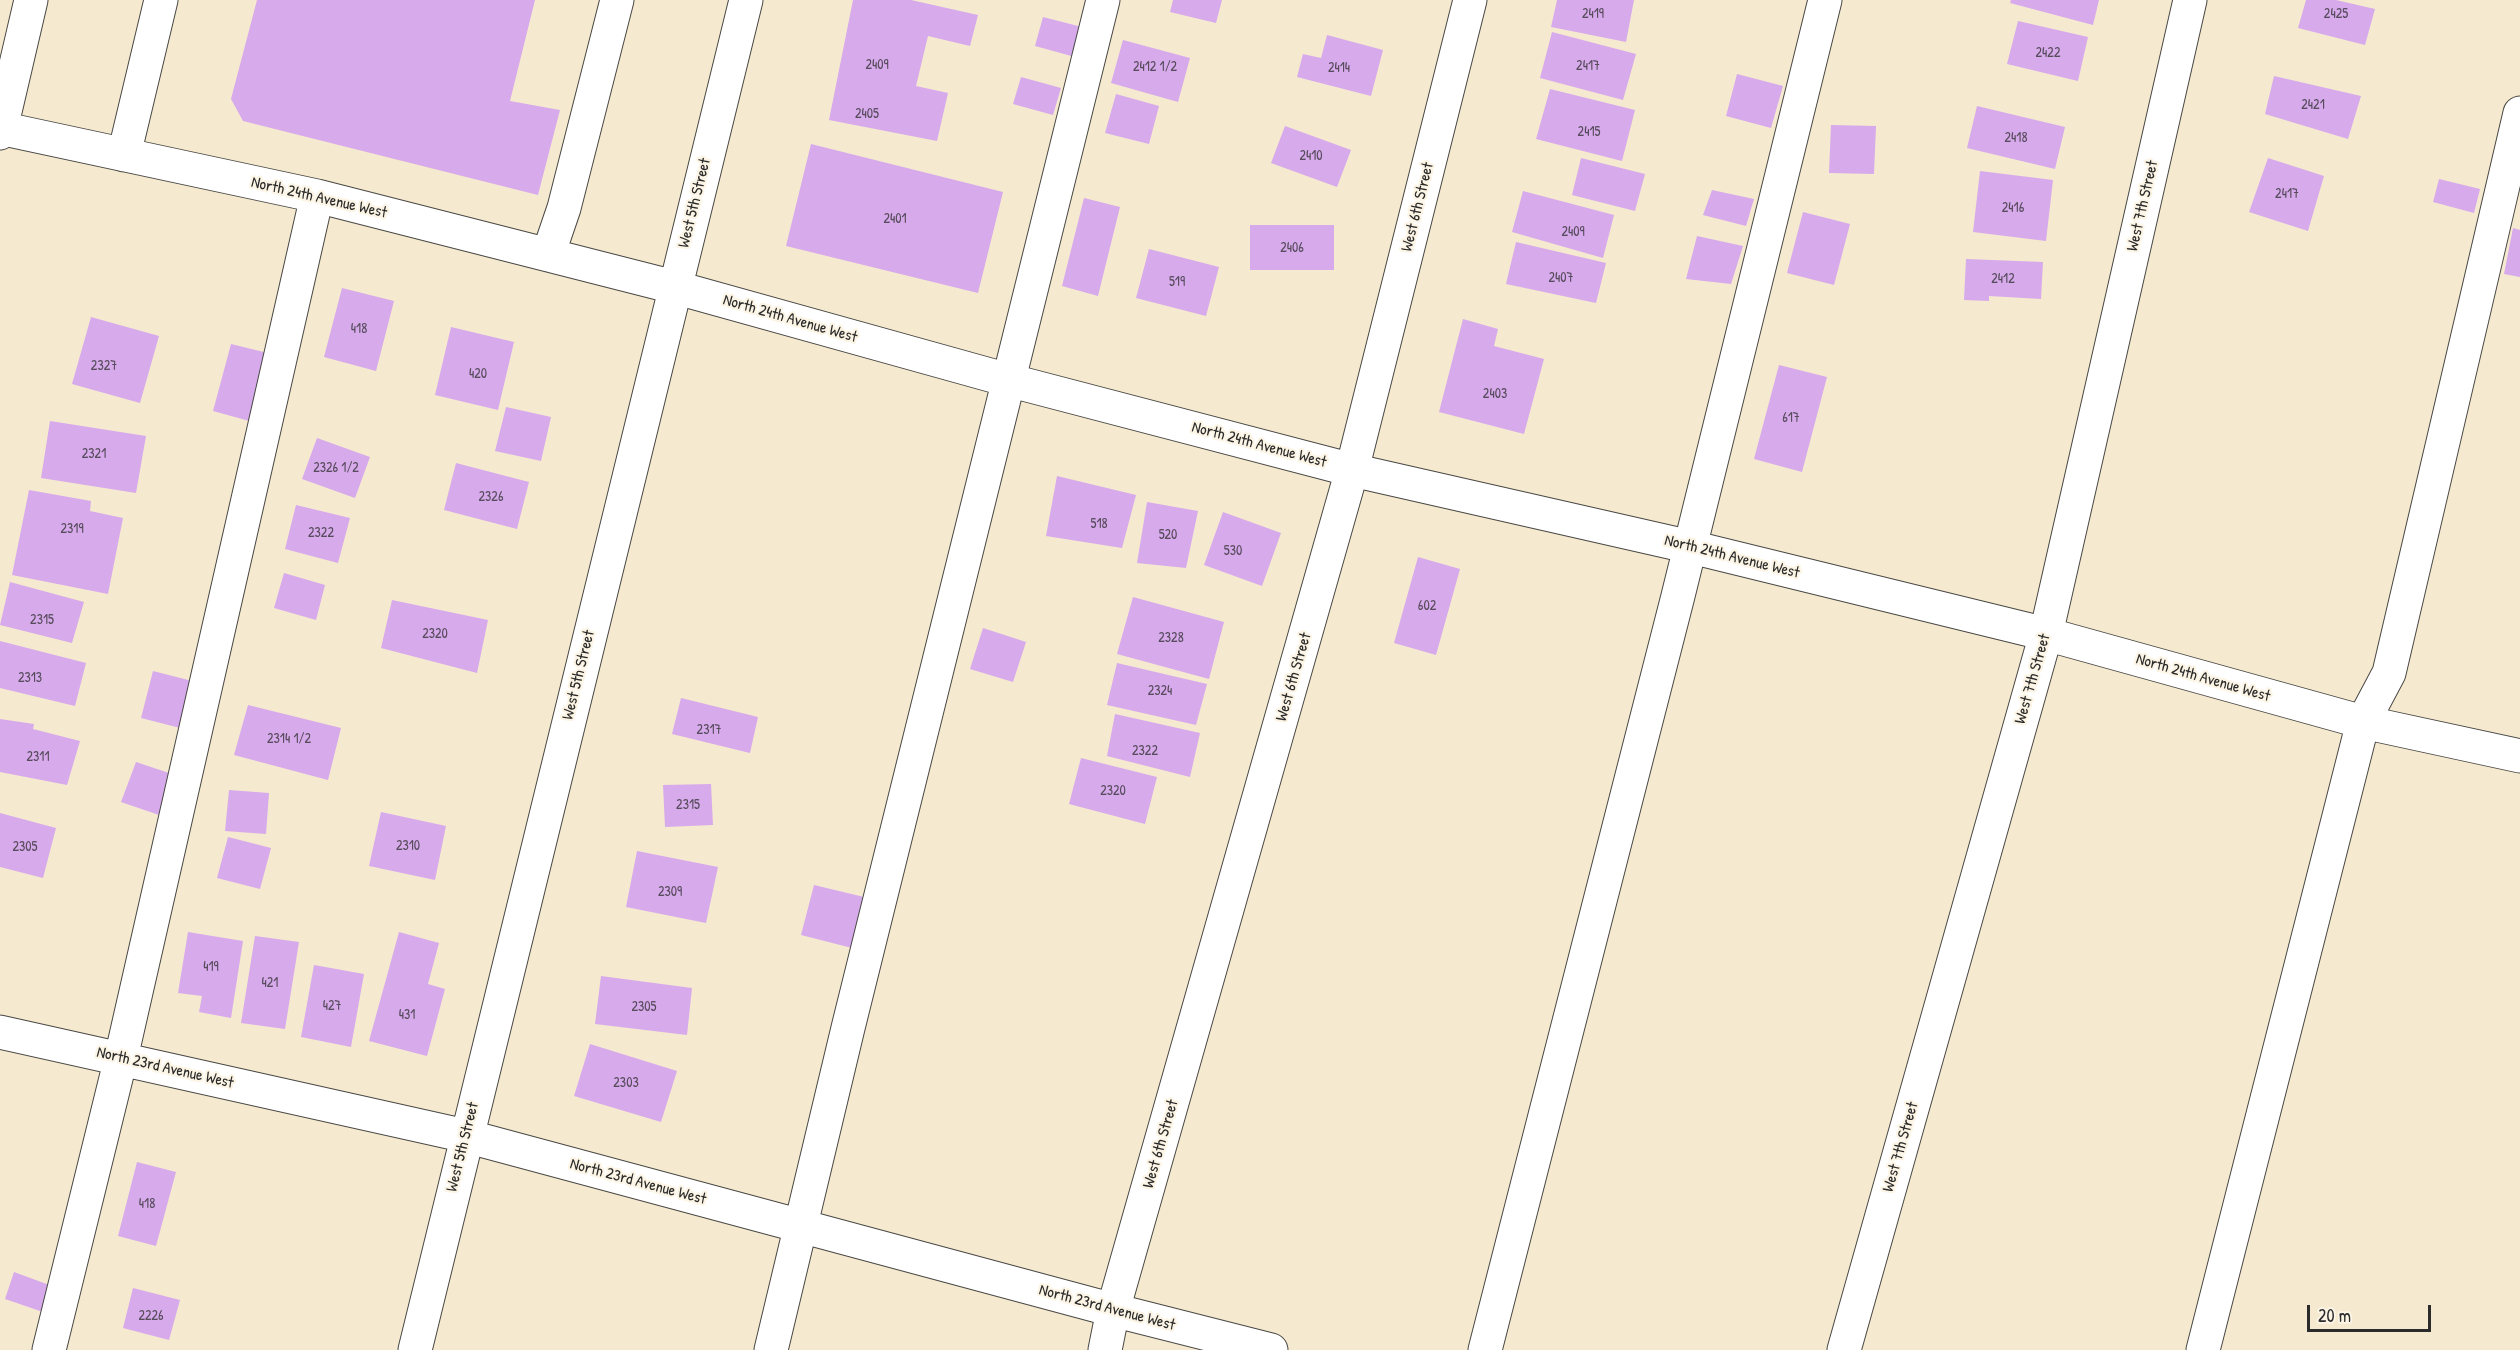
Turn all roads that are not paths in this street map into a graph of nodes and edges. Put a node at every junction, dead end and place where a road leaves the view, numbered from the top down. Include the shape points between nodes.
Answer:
1 (31, 0) edge
2 (161, 0) edge
3 (617, 0) edge
4 (746, 0) edge
5 (1103, 0) edge
6 (1470, 0) edge
7 (1825, 0) edge
8 (2190, 0) edge
9 (2520, 114) edge
10 (0, 130) edge
11 (124, 155) junction
12 (316, 196) junction
13 (548, 255) junction
14 (674, 287) junction
15 (1008, 380) junction
16 (1352, 470) junction
17 (1691, 547) junction
18 (2046, 634) junction
19 (2363, 722) junction
20 (2520, 756) edge
21 (0, 1032) edge
22 (121, 1058) junction
23 (466, 1136) junction
24 (802, 1226) junction
25 (1113, 1310) junction
26 (48, 1350) edge
27 (415, 1350) edge
28 (771, 1350) edge
29 (1105, 1350) edge
30 (1271, 1350) edge
31 (1485, 1350) edge
32 (1844, 1350) edge
33 (2203, 1350) edge

1 - 10 street
2 - 11 street
3 - 13 street via 564,208
4 - 14 street, West 5th Street
5 - 15 street
6 - 16 street, West 6th Street
7 - 17 street
8 - 18 street, West 7th Street
9 - 19 street via 2389,673
10 - 11 street, North 24th Avenue West
11 - 12 street, North 24th Avenue West
12 - 13 street, North 24th Avenue West
12 - 22 street
13 - 14 street, North 24th Avenue West
14 - 15 street, North 24th Avenue West
14 - 23 street, West 5th Street
15 - 16 street, North 24th Avenue West
15 - 24 street
16 - 17 street, North 24th Avenue West
16 - 25 street, West 6th Street
17 - 18 street, North 24th Avenue West
17 - 31 street
18 - 19 street, North 24th Avenue West
18 - 32 street, West 7th Street
19 - 20 street, North 24th Avenue West
19 - 33 street
21 - 22 street, North 23rd Avenue West
22 - 23 street, North 23rd Avenue West
22 - 26 street
23 - 24 street, North 23rd Avenue West
23 - 27 street, West 5th Street
24 - 25 street, North 23rd Avenue West
24 - 28 street
25 - 29 street, West 6th Street
25 - 30 street, North 23rd Avenue West

